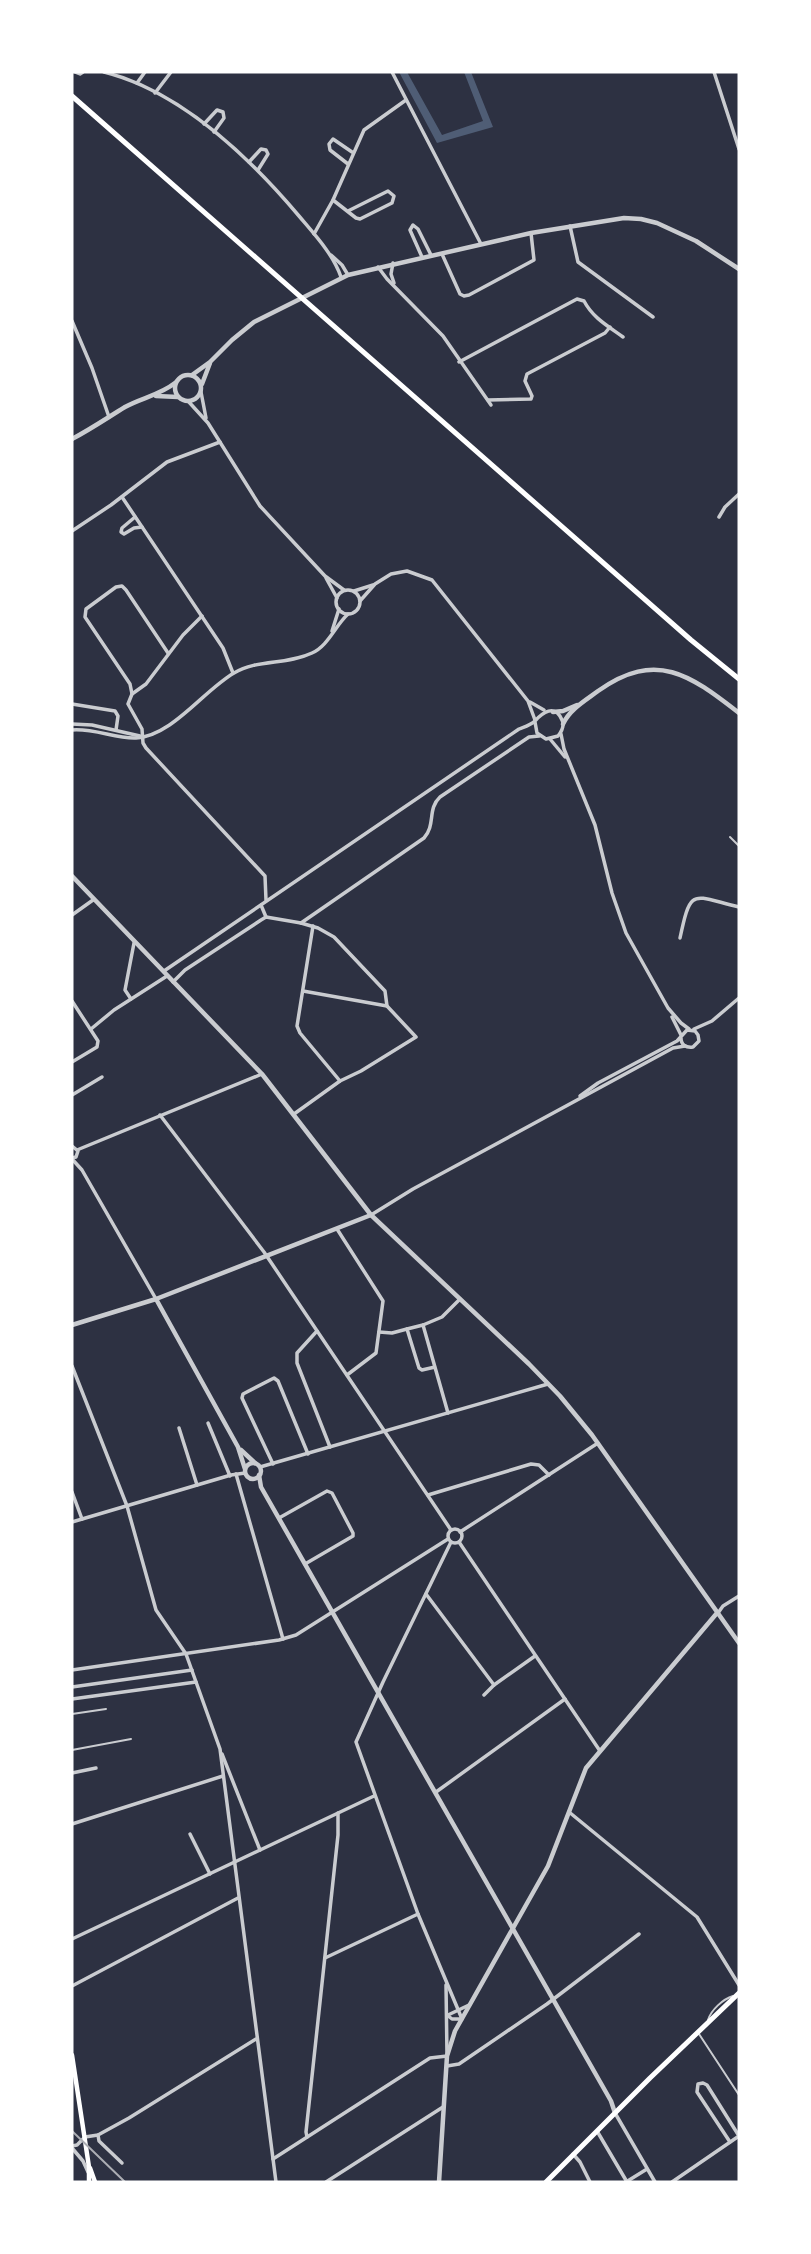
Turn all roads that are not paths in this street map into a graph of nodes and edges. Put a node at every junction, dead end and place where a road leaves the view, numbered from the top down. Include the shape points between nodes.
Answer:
1 (104, 72) edge
2 (145, 72) edge
3 (171, 72) edge
4 (392, 72) edge
5 (715, 74) edge
6 (137, 83) junction
7 (155, 93) junction
8 (72, 96) edge
9 (406, 100) junction
10 (204, 124) junction
11 (214, 132) junction
12 (739, 149) edge
13 (352, 152) junction
14 (249, 162) junction
15 (348, 164) junction
16 (258, 170) junction
17 (333, 200) junction
18 (348, 211) junction
19 (570, 226) junction
20 (531, 233) junction
21 (314, 234) junction
22 (481, 244) junction
23 (329, 253) junction
24 (442, 253) junction
25 (431, 255) junction
26 (422, 257) junction
27 (393, 263) junction
28 (378, 267) junction
29 (739, 269) edge
30 (348, 275) junction
31 (341, 277) junction
32 (395, 285) junction
33 (653, 317) dead end
34 (72, 321) edge
35 (610, 327) junction
36 (623, 337) dead end
37 (210, 362) junction
38 (459, 362) junction
39 (192, 374) junction
40 (175, 383) junction
41 (201, 389) junction
42 (152, 396) junction
43 (178, 397) junction
44 (487, 400) junction
45 (188, 401) junction
46 (491, 405) dead end
47 (110, 418) junction
48 (208, 423) junction
49 (72, 439) edge
50 (220, 442) junction
51 (739, 494) edge
52 (122, 496) junction
53 (135, 517) junction
54 (719, 517) dead end
55 (142, 527) junction
56 (72, 531) edge
57 (325, 576) junction
58 (375, 584) junction
59 (344, 590) junction
60 (354, 591) junction
61 (337, 598) junction
62 (360, 601) junction
63 (339, 609) junction
64 (348, 614) junction
65 (202, 616) junction
66 (331, 633) junction
67 (169, 653) junction
68 (233, 673) junction
69 (739, 678) edge
70 (132, 694) junction
71 (528, 701) junction
72 (584, 702) junction
73 (72, 704) edge
74 (546, 711) junction
75 (554, 712) junction
76 (739, 713) edge
77 (535, 721) junction
78 (72, 724) edge
79 (563, 724) junction
80 (72, 730) edge
81 (116, 730) junction
82 (561, 732) junction
83 (539, 736) junction
84 (142, 737) junction
85 (550, 739) junction
86 (570, 764) junction
87 (730, 837) dead end
88 (739, 846) edge
89 (72, 876) edge
90 (93, 900) junction
91 (266, 900) junction
92 (261, 905) junction
93 (739, 906) edge
94 (72, 915) edge
95 (266, 917) junction
96 (301, 923) junction
97 (313, 926) junction
98 (680, 938) dead end
99 (134, 943) junction
100 (165, 974) junction
101 (173, 982) junction
102 (303, 990) junction
103 (739, 998) edge
104 (131, 999) junction
105 (72, 1001) edge
106 (387, 1006) junction
107 (668, 1008) junction
108 (712, 1021) junction
109 (91, 1029) junction
110 (691, 1030) junction
111 (681, 1037) junction
112 (699, 1038) junction
113 (684, 1046) junction
114 (72, 1062) edge
115 (262, 1073) junction
116 (102, 1077) dead end
117 (340, 1081) junction
118 (72, 1095) edge
119 (576, 1099) junction
120 (294, 1114) junction
121 (160, 1115) junction
122 (72, 1146) edge
123 (77, 1150) junction
124 (73, 1157) edge
125 (371, 1215) junction
126 (337, 1229) junction
127 (267, 1256) junction
128 (156, 1299) junction
129 (460, 1299) junction
130 (72, 1325) edge
131 (423, 1325) junction
132 (407, 1329) junction
133 (317, 1331) junction
134 (379, 1332) junction
135 (72, 1366) edge
136 (435, 1367) junction
137 (347, 1375) junction
138 (548, 1384) junction
139 (448, 1413) junction
140 (208, 1423) dead end
141 (179, 1428) dead end
142 (386, 1431) junction
143 (598, 1443) junction
144 (238, 1447) junction
145 (330, 1447) junction
146 (308, 1454) junction
147 (273, 1464) junction
148 (258, 1465) junction
149 (245, 1471) junction
150 (236, 1474) junction
151 (260, 1475) junction
152 (549, 1475) junction
153 (230, 1476) junction
154 (249, 1478) junction
155 (197, 1485) junction
156 (261, 1487) junction
157 (72, 1492) edge
158 (428, 1494) junction
159 (127, 1506) junction
160 (279, 1518) junction
161 (82, 1519) junction
162 (72, 1522) edge
163 (451, 1530) junction
164 (460, 1532) junction
165 (450, 1540) junction
166 (459, 1542) junction
167 (305, 1564) junction
168 (425, 1594) junction
169 (739, 1595) edge
170 (333, 1612) junction
171 (718, 1613) junction
172 (283, 1639) junction
173 (739, 1643) edge
174 (186, 1654) junction
175 (535, 1656) junction
176 (72, 1670) edge
177 (192, 1670) junction
178 (196, 1682) junction
179 (494, 1685) junction
180 (72, 1688) edge
181 (379, 1692) junction
182 (484, 1695) dead end
183 (72, 1699) edge
184 (565, 1699) junction
185 (106, 1709) dead end
186 (72, 1714) edge
187 (131, 1739) dead end
188 (220, 1749) junction
189 (72, 1750) edge
190 (600, 1751) junction
191 (96, 1768) dead end
192 (72, 1773) edge
193 (223, 1776) junction
194 (436, 1793) junction
195 (374, 1796) junction
196 (569, 1812) junction
197 (338, 1813) junction
198 (72, 1824) edge
199 (190, 1834) dead end
200 (260, 1850) junction
201 (233, 1862) junction
202 (210, 1874) junction
203 (238, 1898) junction
204 (418, 1914) junction
205 (513, 1931) junction
206 (639, 1934) dead end
207 (72, 1940) edge
208 (325, 1958) junction
209 (446, 1983) junction
210 (739, 1984) edge
211 (72, 1986) edge
212 (738, 1994) edge
213 (553, 1999) junction
214 (470, 2004) junction
215 (458, 2010) junction
216 (447, 2015) junction
217 (462, 2019) junction
218 (699, 2033) junction
219 (256, 2039) junction
220 (72, 2055) edge
221 (447, 2056) junction
222 (446, 2066) junction
223 (739, 2095) edge
224 (443, 2107) junction
225 (615, 2113) junction
226 (597, 2131) junction
227 (95, 2135) junction
228 (739, 2136) edge
229 (85, 2137) junction
230 (307, 2137) junction
231 (730, 2142) junction
232 (86, 2145) junction
233 (74, 2149) edge
234 (573, 2154) junction
235 (273, 2159) junction
236 (122, 2163) dead end
237 (88, 2169) junction
238 (647, 2169) junction
239 (89, 2182) edge
240 (95, 2182) edge
241 (276, 2182) edge
242 (326, 2182) edge
243 (439, 2182) edge
244 (547, 2182) edge
245 (590, 2182) edge
246 (626, 2182) edge
247 (655, 2182) edge
248 (673, 2182) edge

1 - 6 street
2 - 6 street
3 - 7 street
4 - 9 street
5 - 12 street
6 - 7 street
7 - 10 street
8 - 69 main road
9 - 13 street via 363,130
9 - 22 street
10 - 11 street
10 - 11 street via 217,110 223,112
11 - 14 street
13 - 15 street
13 - 15 street via 337,139 329,144
14 - 16 street
14 - 16 street via 261,149 266,150 268,155
15 - 17 street
16 - 21 street
17 - 18 street
17 - 21 street
18 - 18 street via 360,219 392,203 394,196 388,191
19 - 20 street
19 - 29 street via 624,218 657,222
19 - 33 street via 578,262
20 - 22 street
20 - 24 street via 534,260 469,295 460,294
21 - 23 street
22 - 24 street
23 - 30 street
23 - 31 street
24 - 25 street
25 - 26 street
25 - 26 street via 413,225 410,230
26 - 27 street
27 - 28 street
27 - 32 street
28 - 30 street
28 - 32 street
30 - 31 street
31 - 37 street via 254,322
32 - 38 street via 443,336
34 - 47 street
35 - 36 street
35 - 38 street via 577,299
35 - 44 street via 527,374 531,399
37 - 39 street
37 - 41 street
38 - 44 street
39 - 40 street
39 - 41 street
40 - 42 street
40 - 43 street
41 - 45 street via 196,399
41 - 48 street
42 - 43 street
42 - 47 street
43 - 45 street
44 - 46 street
45 - 48 street
47 - 49 street
48 - 50 street
50 - 52 street via 167,462
50 - 57 street via 260,506
51 - 54 street
52 - 53 street
52 - 56 street
53 - 55 street
53 - 55 street via 121,532
55 - 65 street
57 - 59 street
57 - 61 street
58 - 60 street
58 - 62 street
58 - 71 street via 407,571 432,580
59 - 60 street
59 - 61 street
60 - 62 street
61 - 63 street
62 - 64 street via 356,611
63 - 64 street
63 - 66 street
64 - 66 street
65 - 67 street
65 - 68 street
66 - 68 street via 312,653
67 - 70 street via 146,684
67 - 70 street via 122,586 86,608 85,617 130,684
68 - 84 street via 161,732
70 - 84 street via 128,704
71 - 74 street
71 - 77 street
72 - 75 street
72 - 76 street via 622,677 664,670 689,677
72 - 79 street
73 - 81 street via 115,712
74 - 75 street
74 - 77 street
75 - 79 street
77 - 83 street
77 - 91 street
78 - 81 street
79 - 82 street
80 - 84 street
81 - 84 street
82 - 85 street
82 - 86 street
83 - 85 street
83 - 96 street via 529,737 440,797 433,805 425,838
84 - 91 street via 146,748 265,876
85 - 86 street
86 - 107 street via 595,825 626,933
87 - 88 lane
89 - 90 street
90 - 94 street
90 - 99 street
91 - 92 street
92 - 95 street
92 - 100 street
93 - 98 street via 697,897 691,900
95 - 96 street
95 - 101 street
96 - 97 street
97 - 102 street
97 - 106 street via 334,937 385,991
99 - 100 street
99 - 104 street via 125,990
100 - 101 street
100 - 104 street
101 - 115 street
102 - 106 street
102 - 117 street via 296,1026
103 - 108 street
104 - 109 street
105 - 109 street
106 - 117 street via 416,1037
107 - 110 street
107 - 111 street
108 - 110 street
108 - 112 street
109 - 114 street via 96,1047
110 - 111 street
110 - 112 street
111 - 113 street
111 - 119 street
112 - 113 street via 696,1046
113 - 119 street
115 - 120 street
115 - 121 street
116 - 118 street
117 - 120 street
119 - 125 street
120 - 125 street
121 - 123 street
121 - 127 street
122 - 123 street
123 - 124 street
124 - 128 street
125 - 126 street
125 - 129 street
126 - 127 street
126 - 134 street via 383,1301
127 - 128 street
127 - 133 street
128 - 130 street
128 - 144 street
129 - 131 street via 442,1317
129 - 138 street
131 - 132 street
131 - 136 street
132 - 134 street
132 - 136 street via 419,1368
133 - 137 street
133 - 145 street via 298,1353 298,1363
134 - 137 street via 376,1353
135 - 159 street
136 - 139 street
137 - 142 street
138 - 139 street
138 - 143 street
139 - 142 street
140 - 153 street
141 - 155 street
142 - 145 street
142 - 158 street
143 - 152 street
143 - 171 street
144 - 148 street
144 - 149 street
145 - 146 street
146 - 147 street
146 - 147 street via 274,1378 242,1398
147 - 148 street
148 - 149 street via 248,1465
148 - 151 street
149 - 150 street
149 - 154 street
150 - 153 street
150 - 172 street
151 - 154 street
151 - 156 street
152 - 158 street via 540,1465 531,1464
152 - 164 street
153 - 155 street
154 - 156 street
155 - 159 street
156 - 160 street
157 - 161 street
158 - 163 street
159 - 161 street
159 - 174 street via 156,1610
160 - 167 street
160 - 167 street via 327,1491 332,1493 353,1536
161 - 162 street
163 - 164 street
163 - 165 street
164 - 166 street
165 - 166 street
165 - 168 street
165 - 170 street
166 - 175 street
167 - 170 street
168 - 179 street
168 - 181 street
169 - 171 street
170 - 172 street
170 - 181 street
171 - 173 street
171 - 190 street
172 - 174 street
174 - 176 street
174 - 177 street
175 - 179 street
175 - 184 street
177 - 178 street
177 - 180 street
178 - 183 street
178 - 188 street
179 - 182 street
181 - 194 street
181 - 195 street via 356,1742
184 - 190 street
184 - 194 street
185 - 186 lane
187 - 189 lane
188 - 193 street
188 - 200 street
190 - 196 street via 586,1768
191 - 192 street
193 - 198 street
193 - 201 street
194 - 205 street
195 - 197 street
195 - 204 street
196 - 205 street via 548,1866
196 - 210 street via 696,1917
197 - 200 street
197 - 208 street
199 - 202 street
200 - 201 street
201 - 202 street
201 - 203 street
202 - 207 street
203 - 211 street
203 - 219 street
204 - 208 street
204 - 209 street
205 - 213 street
205 - 214 street
206 - 213 street
208 - 230 street
209 - 215 street
209 - 216 street
212 - 218 main road
213 - 222 street via 458,2064
213 - 225 street
214 - 215 street
214 - 217 street
215 - 216 street
215 - 217 street
216 - 217 street via 452,2020
216 - 221 street
217 - 221 street
218 - 223 lane
218 - 225 main road
219 - 227 street
219 - 235 street
220 - 229 main road
221 - 222 street
221 - 230 street via 430,2058
222 - 224 street
224 - 242 street
224 - 243 street
225 - 226 main road
225 - 238 street
226 - 234 main road
226 - 246 street
227 - 229 street
227 - 236 street
228 - 231 street
228 - 231 street via 707,2085 698,2084 697,2092
229 - 232 main road
229 - 233 street
230 - 235 street
231 - 248 street
232 - 233 street
232 - 237 main road
233 - 237 street
234 - 244 main road
234 - 245 street
235 - 241 street
237 - 239 main road
237 - 240 main road
238 - 246 street
238 - 247 street

